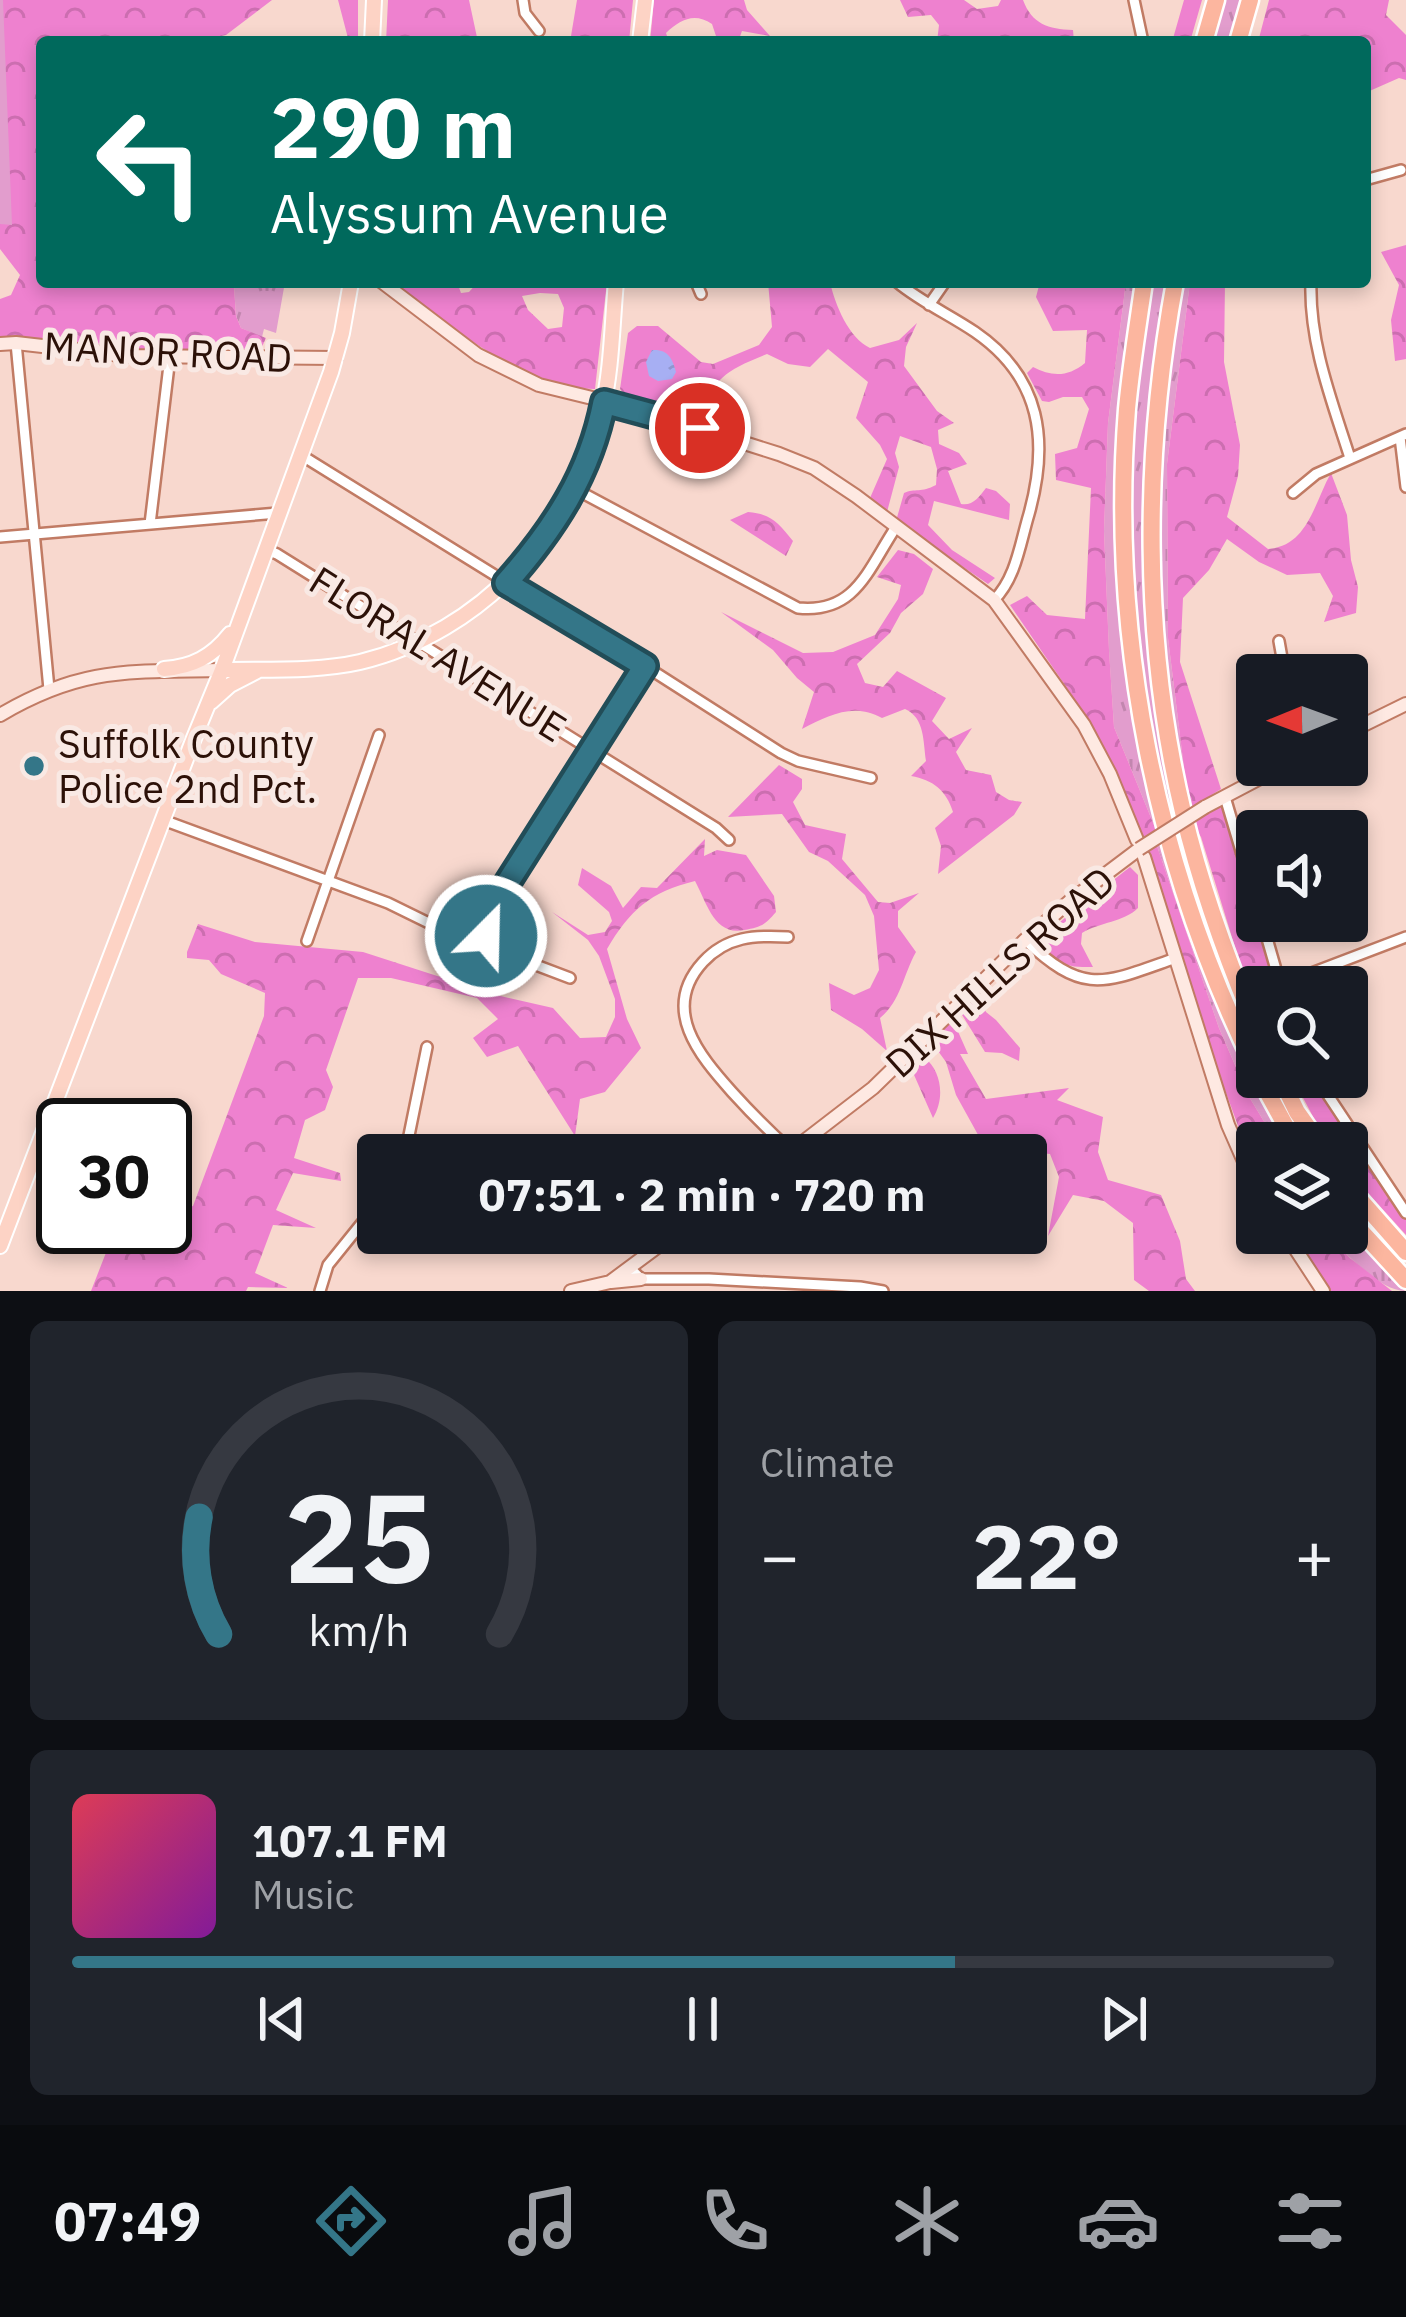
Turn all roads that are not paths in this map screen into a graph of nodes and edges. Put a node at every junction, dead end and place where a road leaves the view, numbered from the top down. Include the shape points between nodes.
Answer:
1 (374, 0) edge
2 (523, 0) edge
3 (645, 0) edge
4 (1134, 0) edge
5 (1216, 0) edge
6 (1250, 0) edge
7 (539, 32) dead end
8 (372, 36) edge
9 (641, 36) edge
10 (1142, 36) edge
11 (1206, 36) edge
12 (1240, 36) edge
13 (1401, 170) dead end
14 (1371, 178) edge
15 (350, 288) edge
16 (390, 288) edge
17 (615, 288) edge
18 (698, 288) edge
19 (905, 288) edge
20 (941, 288) edge
21 (1143, 288) edge
22 (1174, 288) edge
23 (1312, 288) edge
24 (701, 294) dead end
25 (929, 305) junction
26 (0, 344) edge
27 (16, 344) junction
28 (170, 357) junction
29 (336, 358) junction
30 (604, 402) junction
31 (1403, 436) edge
32 (301, 455) junction
33 (1350, 458) junction
34 (1406, 487) edge
35 (575, 489) junction
36 (1293, 493) dead end
37 (278, 513) junction
38 (150, 524) junction
39 (896, 526) junction
40 (36, 533) junction
41 (0, 537) edge
42 (265, 549) junction
43 (506, 583) junction
44 (994, 599) junction
45 (240, 620) junction
46 (1279, 641) dead end
47 (415, 642) junction
48 (1281, 654) edge
49 (645, 666) junction
50 (164, 669) junction
51 (260, 669) junction
52 (222, 670) junction
53 (49, 689) junction
54 (1406, 704) edge
55 (207, 705) junction
56 (0, 715) edge
57 (1368, 723) edge
58 (379, 734) dead end
59 (592, 750) junction
60 (872, 778) dead end
61 (1244, 786) edge
62 (1225, 796) junction
63 (163, 820) junction
64 (1236, 833) edge
65 (729, 840) dead end
66 (1137, 840) dead end
67 (1144, 857) dead end
68 (328, 882) junction
69 (788, 937) dead end
70 (1406, 937) edge
71 (307, 940) dead end
72 (1025, 940) junction
73 (484, 944) junction
74 (1176, 958) junction
75 (1331, 966) edge
76 (570, 978) dead end
77 (1236, 981) edge
78 (1236, 1025) edge
79 (427, 1047) dead end
80 (1330, 1098) edge
81 (409, 1134) edge
82 (770, 1134) edge
83 (813, 1134) edge
84 (1236, 1143) edge
85 (1368, 1209) edge
86 (1406, 1213) edge
87 (357, 1229) edge
88 (1368, 1240) edge
89 (0, 1246) edge
90 (1406, 1252) edge
91 (648, 1254) edge
92 (1299, 1254) edge
93 (629, 1268) junction
94 (641, 1279) junction
95 (1406, 1280) edge
96 (610, 1282) junction
97 (320, 1291) edge
98 (571, 1291) edge
99 (883, 1291) edge
100 (1323, 1291) edge

1 - 8 main road
2 - 7 street
3 - 9 main road
4 - 10 street
5 - 11 highway
6 - 12 highway
13 - 14 street
15 - 29 main road
16 - 30 main road via 478,355 539,385
17 - 30 main road
18 - 24 street
19 - 25 street
20 - 25 street
21 - 78 highway via 1127,412 1124,531 1138,696 1187,904
22 - 77 highway via 1151,499 1158,660 1182,807
23 - 33 street via 1318,348
25 - 44 street via 993,346 1024,383 1037,419 1036,490 1012,575
26 - 27 main road, MANOR ROAD
27 - 28 main road, MANOR ROAD
27 - 40 street
28 - 29 main road, MANOR ROAD
28 - 38 street
29 - 32 main road
30 - 35 main road
30 - 39 main road via 814,468
31 - 33 street
31 - 34 street
32 - 37 main road
32 - 43 street
33 - 36 street
35 - 39 street via 798,608 844,601
35 - 43 main road
37 - 38 street
37 - 42 main road
38 - 40 street
39 - 44 main road
40 - 41 street
40 - 53 street
42 - 45 main road
42 - 47 street, FLORAL AVENUE
43 - 47 main road
43 - 49 street
44 - 66 main road via 1084,725
45 - 50 main road via 206,658
45 - 51 main road via 238,657
45 - 52 main road
46 - 48 street
47 - 51 main road via 337,666
47 - 59 street, FLORAL AVENUE
49 - 59 street
49 - 60 street via 781,753
50 - 52 main road
50 - 53 main road via 105,673
51 - 52 main road
51 - 55 main road
52 - 55 main road
53 - 56 main road
54 - 57 main road
55 - 63 main road
58 - 68 street
59 - 65 street, FLORAL AVENUE
59 - 73 street via 499,896
61 - 62 main road, DIX HILLS ROAD
62 - 64 street
62 - 72 main road, DIX HILLS ROAD, bridge via 1115,866
63 - 68 street
63 - 89 main road
67 - 74 main road
68 - 71 street
68 - 73 street
69 - 82 street via 721,946 692,976 685,1007 701,1057
70 - 75 street
72 - 74 street via 1079,978 1119,977
72 - 83 main road, DIX HILLS ROAD via 873,1088
73 - 76 street
74 - 84 main road
79 - 81 street
80 - 86 street
85 - 90 highway
87 - 97 street via 328,1265
88 - 95 highway
91 - 93 main road
92 - 100 main road
93 - 94 street
93 - 96 main road
94 - 96 main road
94 - 99 street
96 - 98 main road

